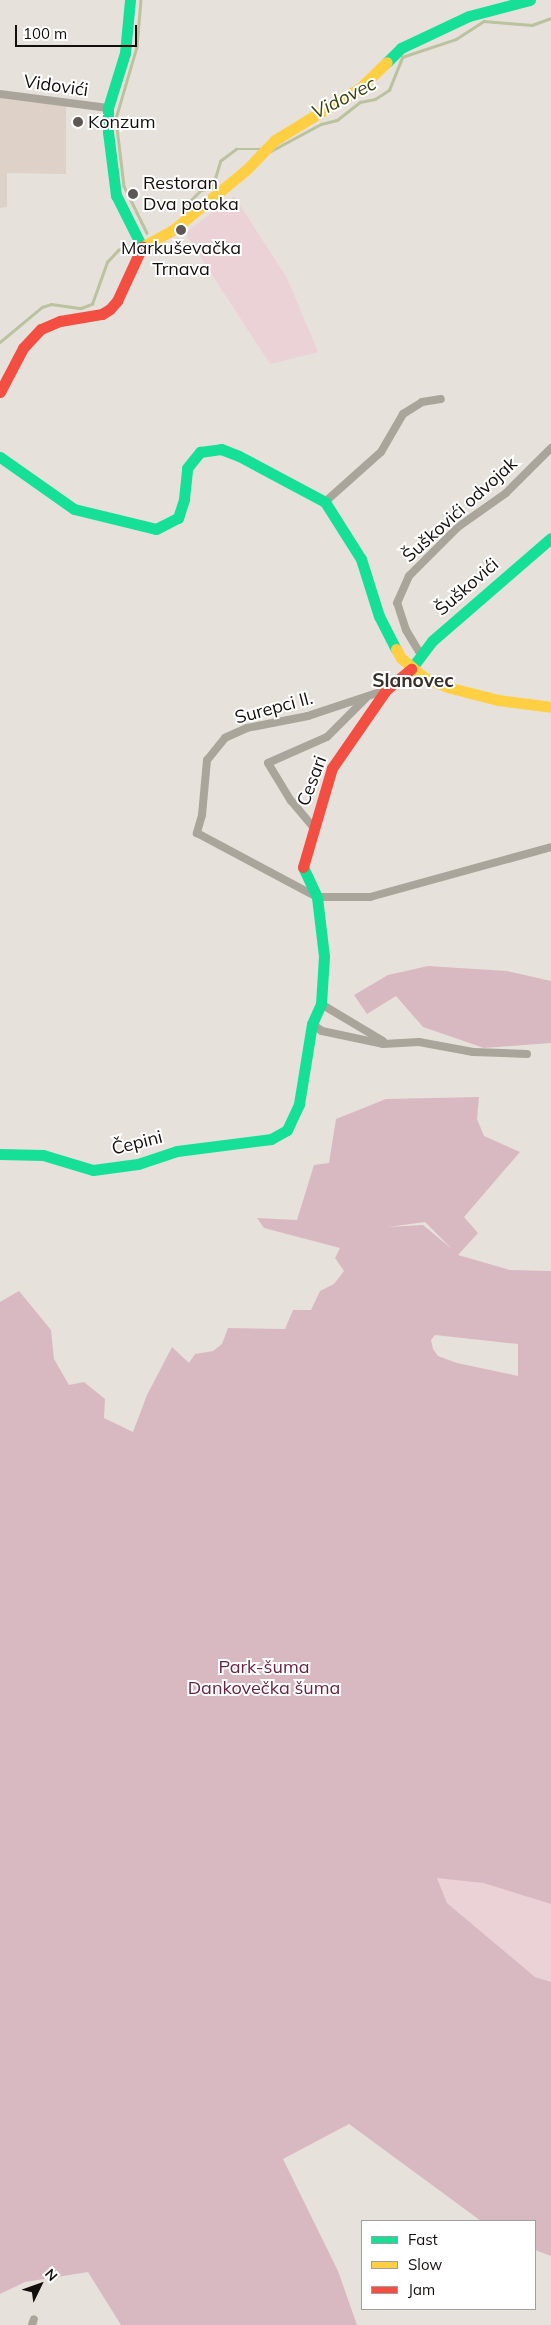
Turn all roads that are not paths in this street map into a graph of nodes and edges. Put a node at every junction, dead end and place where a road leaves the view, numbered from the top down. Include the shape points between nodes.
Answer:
1 (130, 0) edge
2 (530, 0) edge
3 (0, 94) edge
4 (108, 108) junction
5 (142, 247) junction
6 (0, 392) edge
7 (441, 399) dead end
8 (551, 448) edge
9 (0, 457) edge
10 (325, 502) junction
11 (551, 538) edge
12 (421, 655) junction
13 (412, 668) junction
14 (386, 690) junction
15 (367, 696) junction
16 (551, 707) edge
17 (314, 828) junction
18 (551, 847) edge
19 (317, 897) junction
20 (321, 1004) junction
21 (312, 1024) junction
22 (387, 1044) junction
23 (527, 1054) dead end
24 (282, 1135) joint
25 (0, 1154) edge

1 - 4 street via 125,53
2 - 5 street via 469,16 400,48 360,88 261,153 173,230
3 - 4 street, Vidovići
4 - 5 street via 109,150 116,195
5 - 6 street via 117,301 110,309 88,318 60,321 41,328 16,360
7 - 10 street via 422,402 403,414 381,452
8 - 12 street, Šuškovići odvojak via 506,493 458,527 410,576 397,603 406,630
9 - 10 street via 74,508 156,529 178,518 184,499 186,468 200,452 210,448 240,456
10 - 13 street via 361,559 379,616 401,658
11 - 12 street, Šuškovići via 432,641
12 - 13 street, Šuškovići
13 - 14 street, Cesari
13 - 16 street via 425,678 451,688 498,700
14 - 15 street, Surepci II.
14 - 17 street, Cesari via 332,768
15 - 17 street via 326,737 268,763 291,800
15 - 19 street, Surepci II. via 308,716 247,728 225,738 207,760 205,797 197,833
17 - 19 street, Cesari via 303,867
18 - 19 street via 370,896
19 - 20 street, Cesari via 324,956
20 - 21 street, Cesari
20 - 22 street
21 - 22 street via 322,1031 344,1037
21 - 24 street, Cesari via 299,1104 293,1121
22 - 23 street via 419,1042 473,1052
24 - 25 street, Čepini via 177,1151 138,1164 93,1170 43,1154

